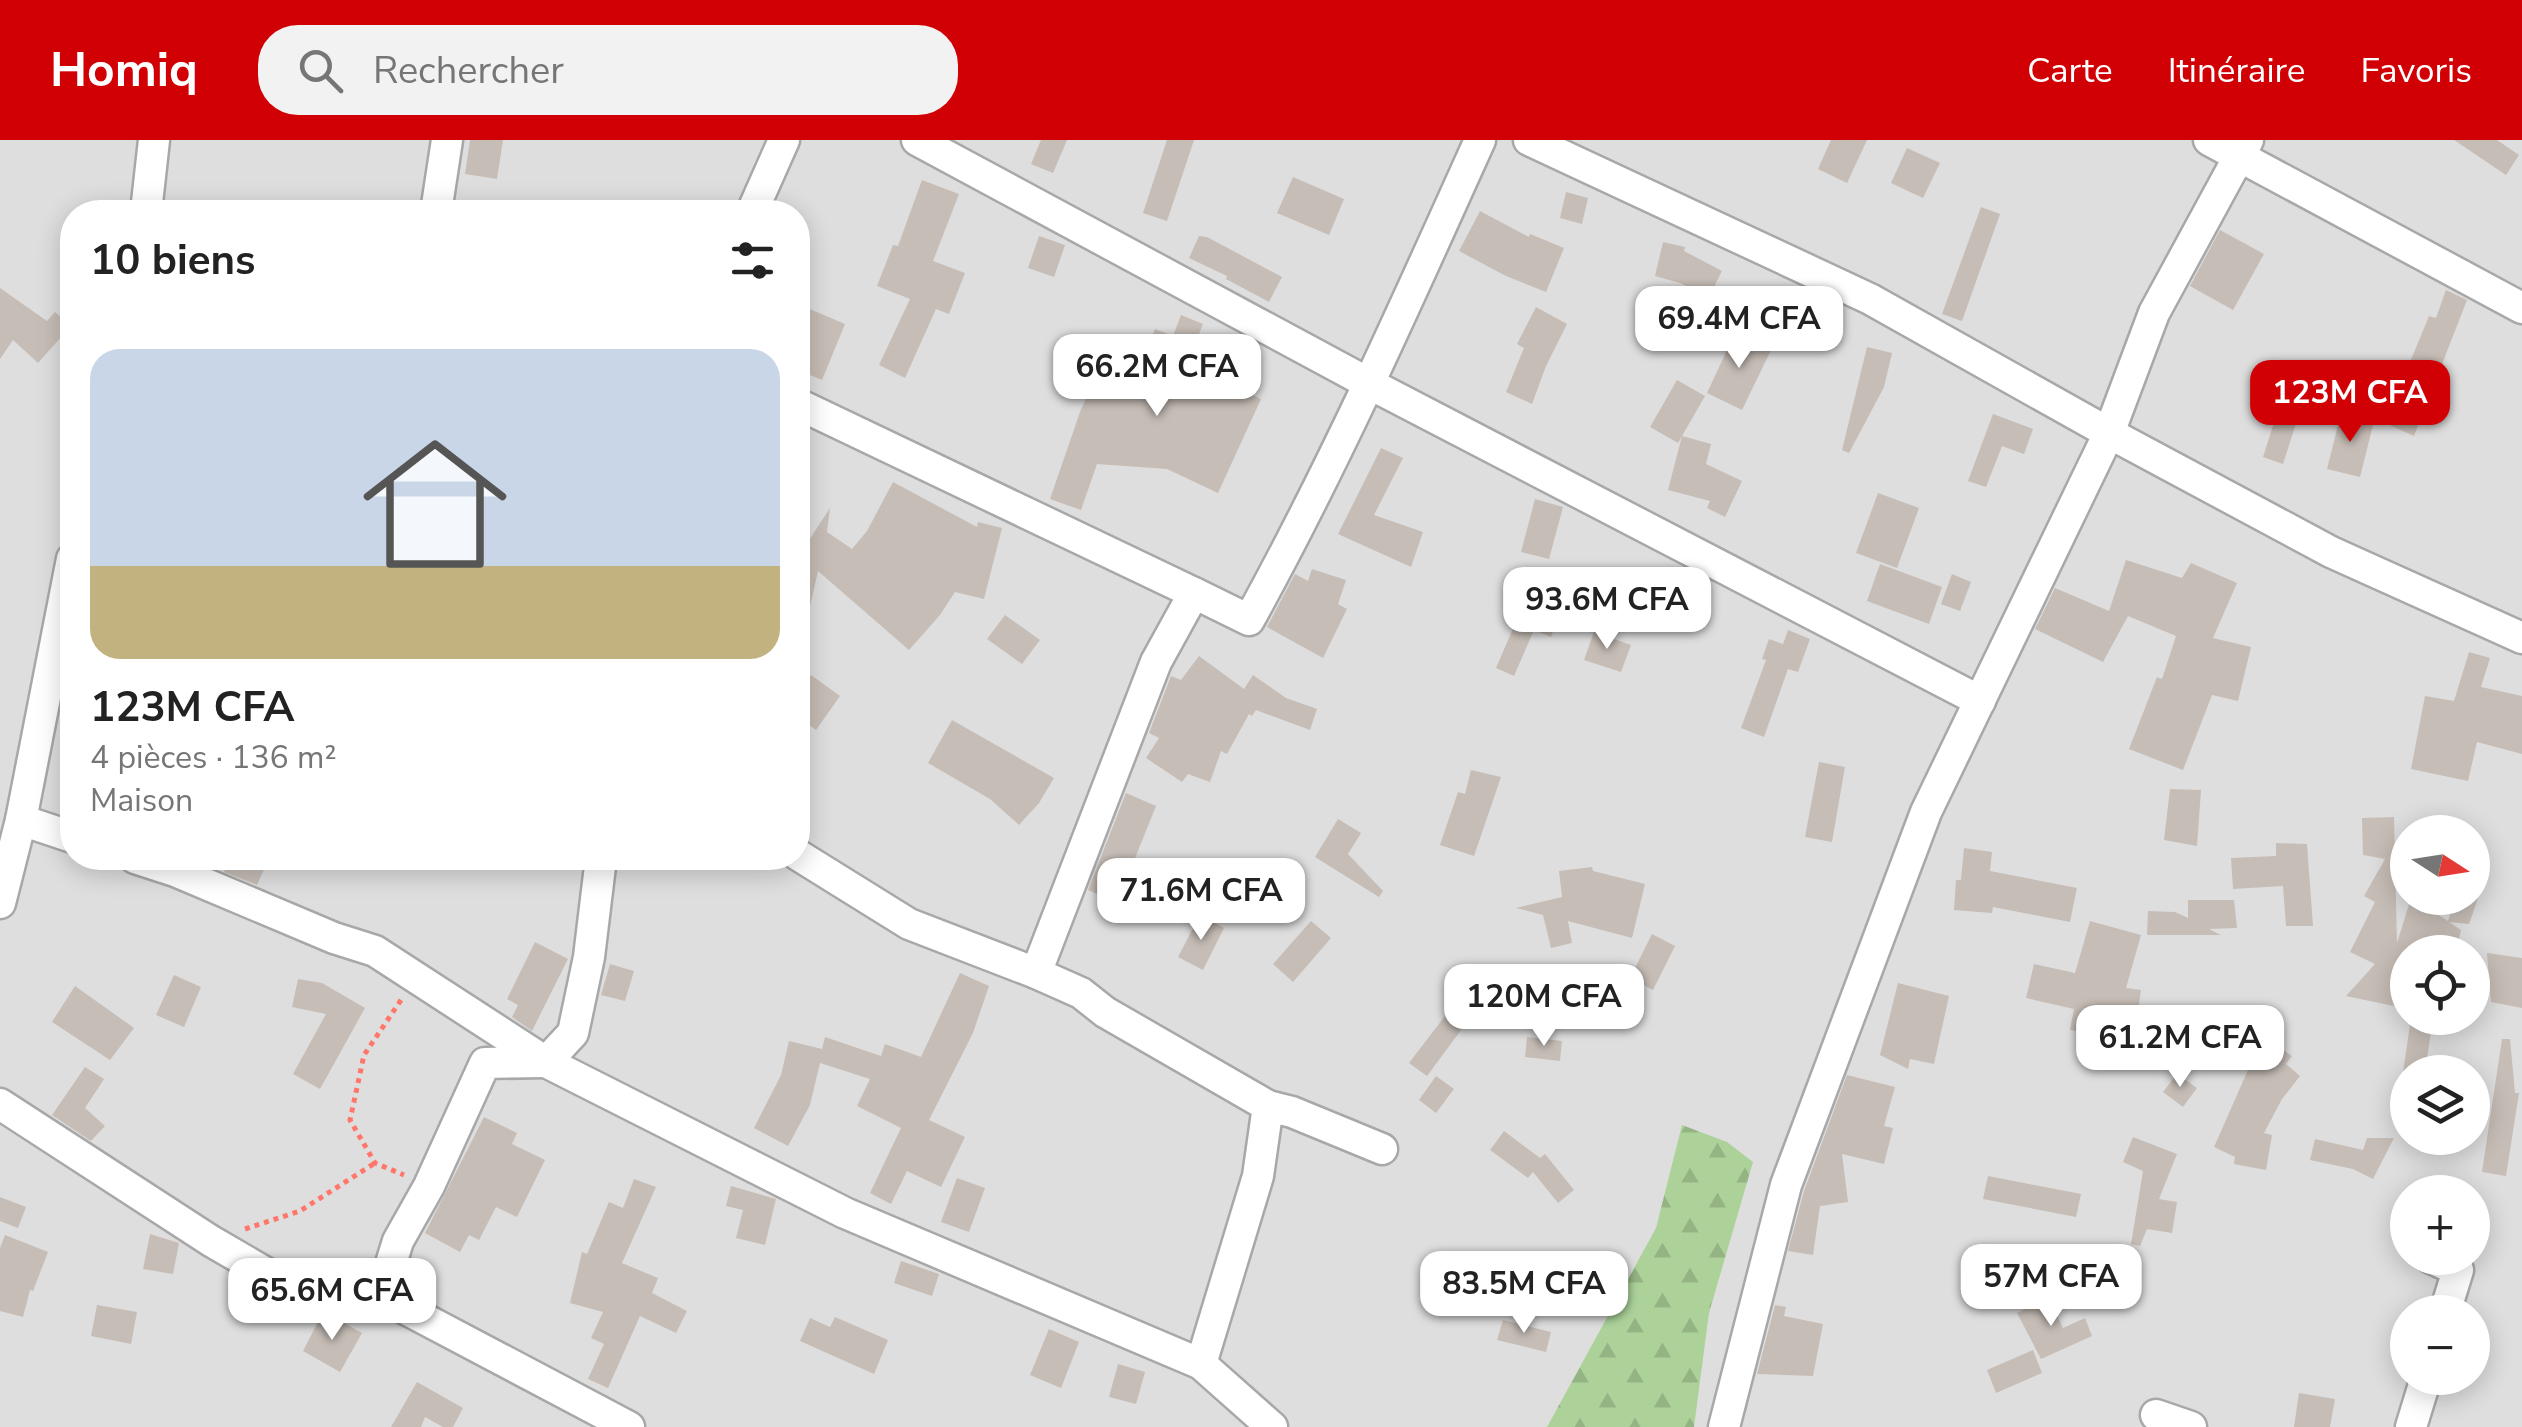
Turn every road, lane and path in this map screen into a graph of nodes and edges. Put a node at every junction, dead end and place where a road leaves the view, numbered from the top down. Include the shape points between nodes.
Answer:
1 (154, 140) edge
2 (447, 140) edge
3 (784, 140) edge
4 (917, 140) edge
5 (1480, 140) edge
6 (1529, 140) edge
7 (2209, 140) edge
8 (2244, 149) edge
9 (147, 200) edge
10 (438, 200) edge
11 (757, 200) edge
12 (2522, 308) edge
13 (1370, 384) junction
14 (810, 410) edge
15 (2109, 434) junction
16 (1194, 593) junction
17 (60, 619) edge
18 (2522, 638) edge
19 (1980, 702) junction
20 (20, 820) junction
21 (60, 833) edge
22 (810, 863) edge
23 (172, 870) edge
24 (601, 870) edge
25 (0, 903) edge
26 (1036, 973) junction
27 (442, 994) junction
28 (546, 1062) junction
29 (0, 1104) edge
30 (1268, 1106) junction
31 (1382, 1149) dead end
32 (376, 1164) junction
33 (429, 1186) junction
34 (211, 1241) junction
35 (381, 1296) junction
36 (1201, 1364) junction
37 (2421, 1395) edge
38 (2156, 1414) dead end
39 (629, 1427) edge
40 (1272, 1427) edge
41 (1724, 1427) edge
42 (2191, 1427) edge
43 (2411, 1427) edge

1 - 9 street
2 - 10 street
3 - 11 street
4 - 13 street
5 - 13 street
6 - 15 street via 1870,299
7 - 8 street
8 - 12 street
8 - 15 street via 2154,313
13 - 16 street via 1249,620
13 - 19 street
14 - 16 street
15 - 18 street via 2330,552
15 - 19 street
16 - 26 street via 1156,662
17 - 20 street
19 - 41 street via 1926,812 1786,1185
20 - 21 street
20 - 25 street
22 - 26 street via 909,924
23 - 27 street via 375,951
24 - 28 street via 573,1033
26 - 30 street
27 - 28 street
27 - 32 path via 404,997 364,1054 350,1120
28 - 33 street via 485,1063
28 - 36 street via 844,1213
29 - 34 street
30 - 31 street
30 - 36 street via 1258,1176
32 - 33 path
32 - 34 path via 300,1211
33 - 35 street via 398,1241
34 - 35 street via 316,1302
35 - 39 street
36 - 40 street
37 - 43 street
38 - 42 street

